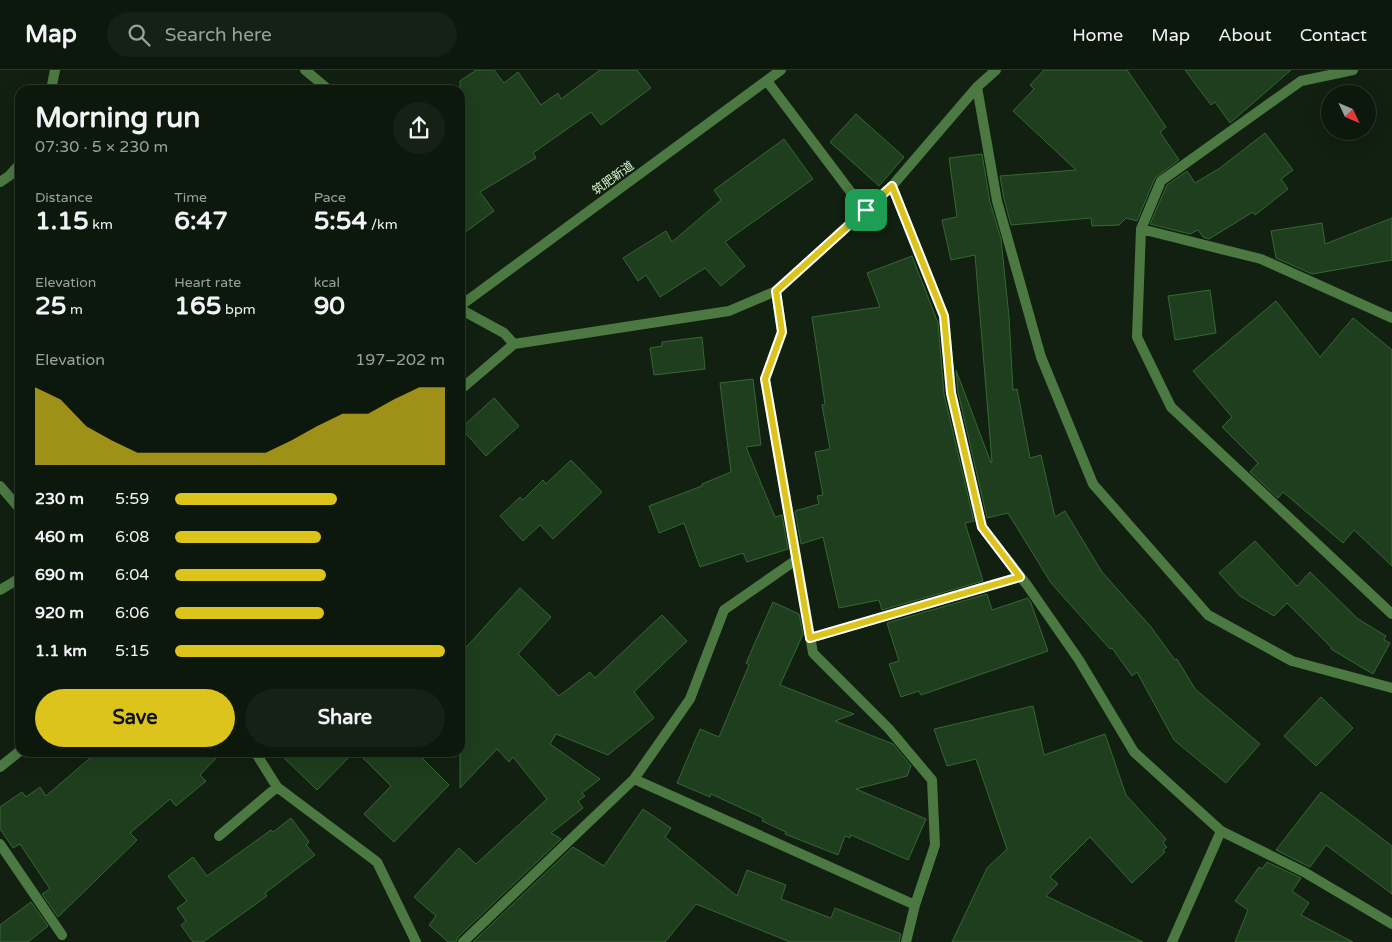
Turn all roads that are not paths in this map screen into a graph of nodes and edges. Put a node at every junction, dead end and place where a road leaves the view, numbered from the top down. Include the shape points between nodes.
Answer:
1 (54, 70) edge
2 (305, 70) edge
3 (781, 70) edge
4 (996, 70) edge
5 (1354, 70) edge
6 (767, 80) junction
7 (52, 85) edge
8 (323, 85) edge
9 (977, 87) junction
10 (15, 169) edge
11 (0, 182) edge
12 (892, 186) junction
13 (866, 210) junction
14 (1141, 229) junction
15 (776, 291) junction
16 (465, 303) edge
17 (465, 310) edge
18 (1392, 318) edge
19 (514, 344) junction
20 (465, 386) edge
21 (0, 486) edge
22 (15, 503) edge
23 (796, 560) junction
24 (1020, 577) junction
25 (15, 581) edge
26 (0, 590) edge
27 (1392, 614) edge
28 (810, 638) junction
29 (1392, 688) edge
30 (15, 755) edge
31 (260, 757) edge
32 (0, 766) edge
33 (634, 779) junction
34 (276, 787) junction
35 (1221, 831) junction
36 (219, 836) dead end
37 (0, 844) edge
38 (915, 906) junction
39 (1392, 924) edge
40 (62, 935) dead end
41 (416, 942) edge
42 (463, 942) edge
43 (906, 942) edge
44 (1172, 942) edge

1 - 7 street
2 - 8 street
3 - 6 street, 筑肥新道
4 - 9 street
5 - 14 street via 1300,81 1161,181
6 - 13 street
6 - 16 street, 筑肥新道
9 - 12 street
9 - 29 street via 997,201 1041,357 1093,484 1208,615 1292,661
10 - 11 street
12 - 13 street
12 - 24 street via 944,316 951,393 982,527
13 - 15 street
14 - 18 street via 1261,259
14 - 27 street via 1137,337 1171,407
15 - 19 street via 729,311
15 - 23 street via 782,332 765,379
17 - 19 street via 504,333
19 - 20 street
21 - 22 street
23 - 28 street
23 - 33 street via 724,610 690,699
24 - 28 street
24 - 35 street via 1079,660 1134,752
25 - 26 street
28 - 38 street via 813,653 889,729 932,780 935,845
30 - 32 street
31 - 34 street
33 - 38 street
33 - 42 street
34 - 36 street
34 - 41 street via 376,862
35 - 39 street via 1304,872
35 - 44 street
37 - 40 street
38 - 43 street

